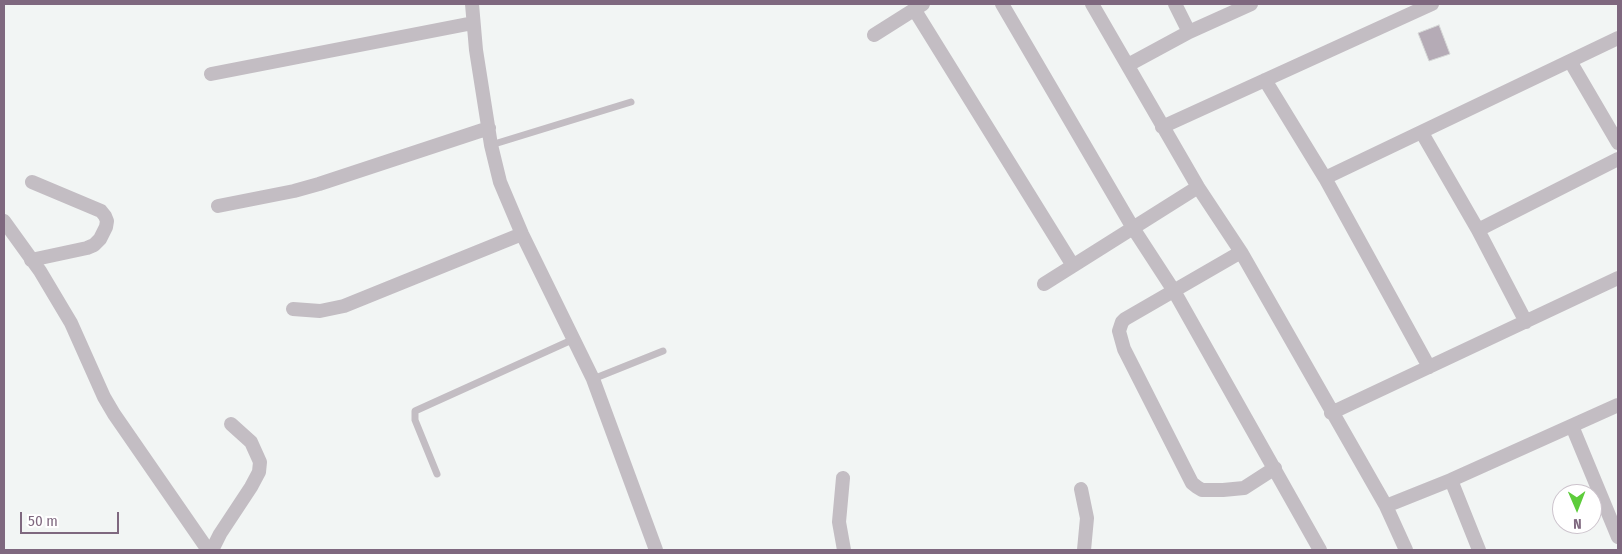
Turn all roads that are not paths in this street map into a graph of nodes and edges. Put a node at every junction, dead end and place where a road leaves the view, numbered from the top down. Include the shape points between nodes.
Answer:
1 (472, 4) edge
2 (1002, 4) edge
3 (1092, 4) edge
4 (1175, 4) edge
5 (1251, 4) edge
6 (1432, 4) edge
7 (918, 6) edge
8 (473, 23) junction
9 (1189, 32) junction
10 (874, 35) dead end
11 (1618, 38) edge
12 (1570, 61) junction
13 (1128, 65) junction
14 (211, 74) dead end
15 (1265, 80) junction
16 (631, 102) dead end
17 (1162, 127) junction
18 (489, 128) junction
19 (1422, 133) junction
20 (1618, 143) edge
21 (491, 145) junction
22 (1618, 160) edge
23 (1325, 178) junction
24 (32, 182) dead end
25 (1198, 187) junction
26 (218, 206) dead end
27 (4, 221) edge
28 (1133, 228) junction
29 (1478, 230) junction
30 (522, 234) junction
31 (9, 238) edge
32 (1241, 252) junction
33 (31, 260) junction
34 (1072, 264) junction
35 (1618, 278) edge
36 (1044, 284) dead end
37 (1174, 291) junction
38 (293, 309) dead end
39 (1526, 322) junction
40 (574, 339) junction
41 (663, 351) dead end
42 (1429, 367) junction
43 (593, 379) junction
44 (1618, 404) edge
45 (1331, 413) junction
46 (231, 424) dead end
47 (1572, 426) junction
48 (1275, 468) junction
49 (437, 474) dead end
50 (843, 478) dead end
51 (1451, 480) junction
52 (1081, 489) dead end
53 (1386, 506) junction
54 (1618, 537) edge
55 (208, 550) edge
56 (212, 550) edge
57 (656, 550) edge
58 (844, 550) edge
59 (1084, 550) edge
60 (1320, 550) edge
61 (1406, 550) edge
62 (1479, 550) edge

1 - 8 street
2 - 28 street
3 - 13 street
4 - 9 street
5 - 9 street
6 - 15 street
7 - 10 street
7 - 34 street
8 - 14 street
8 - 18 street
9 - 13 street
11 - 12 street
12 - 19 street
12 - 20 street
13 - 17 street
15 - 17 street
15 - 23 street
16 - 21 lane
17 - 25 street
18 - 21 street
18 - 26 street via 319,184
19 - 23 street
19 - 29 street
21 - 30 street via 500,182
22 - 29 street
23 - 42 street
24 - 33 street via 101,212 107,222 94,245
25 - 28 street
25 - 32 street
27 - 31 street
28 - 34 street
28 - 37 street
29 - 39 street
30 - 38 street via 344,306 320,311
30 - 40 street
31 - 33 street
32 - 37 street
32 - 45 street
33 - 55 street via 71,322 114,414
34 - 36 street
35 - 39 street
37 - 48 street
37 - 48 street via 1122,322 1119,332 1124,349 1192,482 1202,490 1236,489 1255,482
39 - 42 street
40 - 43 street
40 - 49 lane via 415,411 415,420
41 - 43 lane
42 - 45 street
43 - 57 street
44 - 47 street
45 - 53 street
46 - 56 street via 251,442 259,467 251,487
47 - 51 street
47 - 54 street
48 - 60 street
50 - 58 street via 839,522
51 - 53 street
51 - 62 street
52 - 59 street via 1087,518
53 - 61 street

